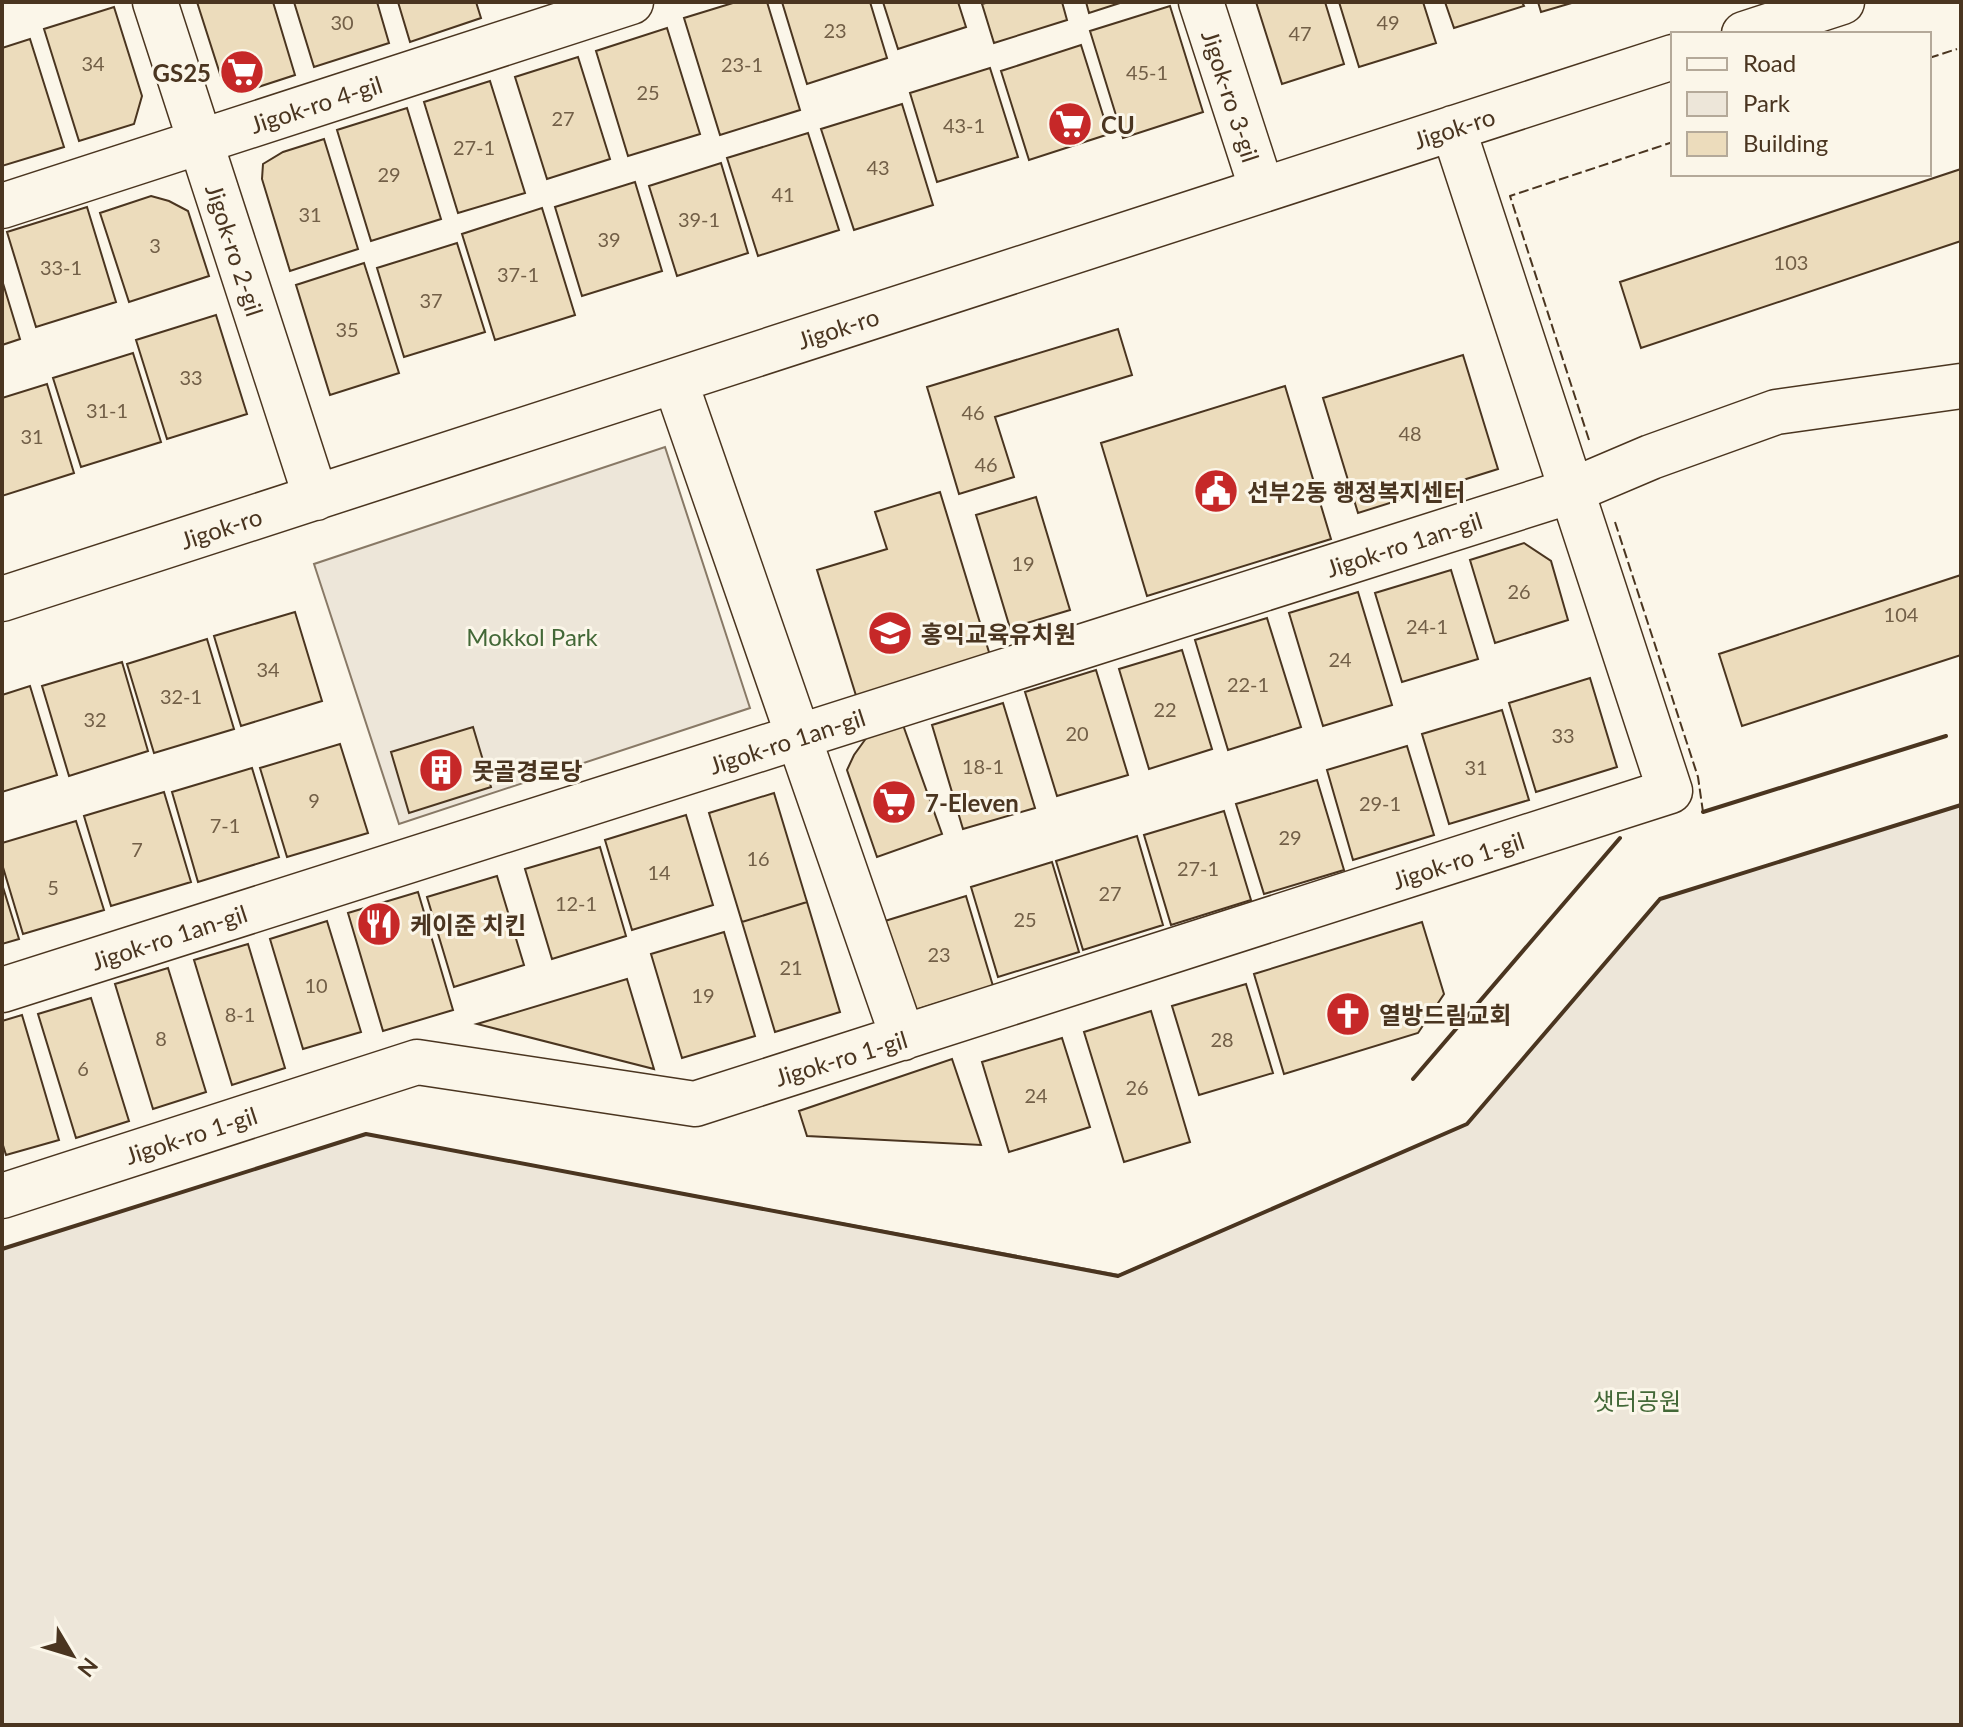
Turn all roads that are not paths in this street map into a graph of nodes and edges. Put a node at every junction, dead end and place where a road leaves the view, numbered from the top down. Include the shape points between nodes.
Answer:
1 (155, 2) edge
2 (631, 2) edge
3 (1201, 2) edge
4 (1842, 2) edge
5 (1750, 32) edge
6 (1671, 58) edge
7 (1453, 128) junction
8 (200, 141) junction
9 (1262, 190) junction
10 (2, 206) edge
11 (675, 381) junction
12 (1961, 386) edge
13 (1571, 491) junction
14 (316, 498) junction
15 (2, 599) edge
16 (799, 737) junction
17 (2, 990) edge
18 (903, 1038) junction
19 (2, 1196) edge

1 - 8 street, Jigok-ro 2-gil
2 - 8 street, Jigok-ro 4-gil
3 - 9 street, Jigok-ro 3-gil
4 - 5 street
6 - 7 street, Jigok-ro
7 - 9 street, Jigok-ro
7 - 13 street
8 - 10 street, Jigok-ro 4-gil
8 - 14 street, Jigok-ro 2-gil
9 - 11 street, Jigok-ro
11 - 14 street, Jigok-ro
11 - 16 street
12 - 13 street, Jigok-ro 1an-gil via 1776,412
13 - 16 street, Jigok-ro 1an-gil
13 - 18 street, Jigok-ro 1-gil via 1670,791
14 - 15 street, Jigok-ro
16 - 17 street, Jigok-ro 1an-gil
16 - 18 street
18 - 19 street, Jigok-ro 1-gil via 695,1104 417,1062

